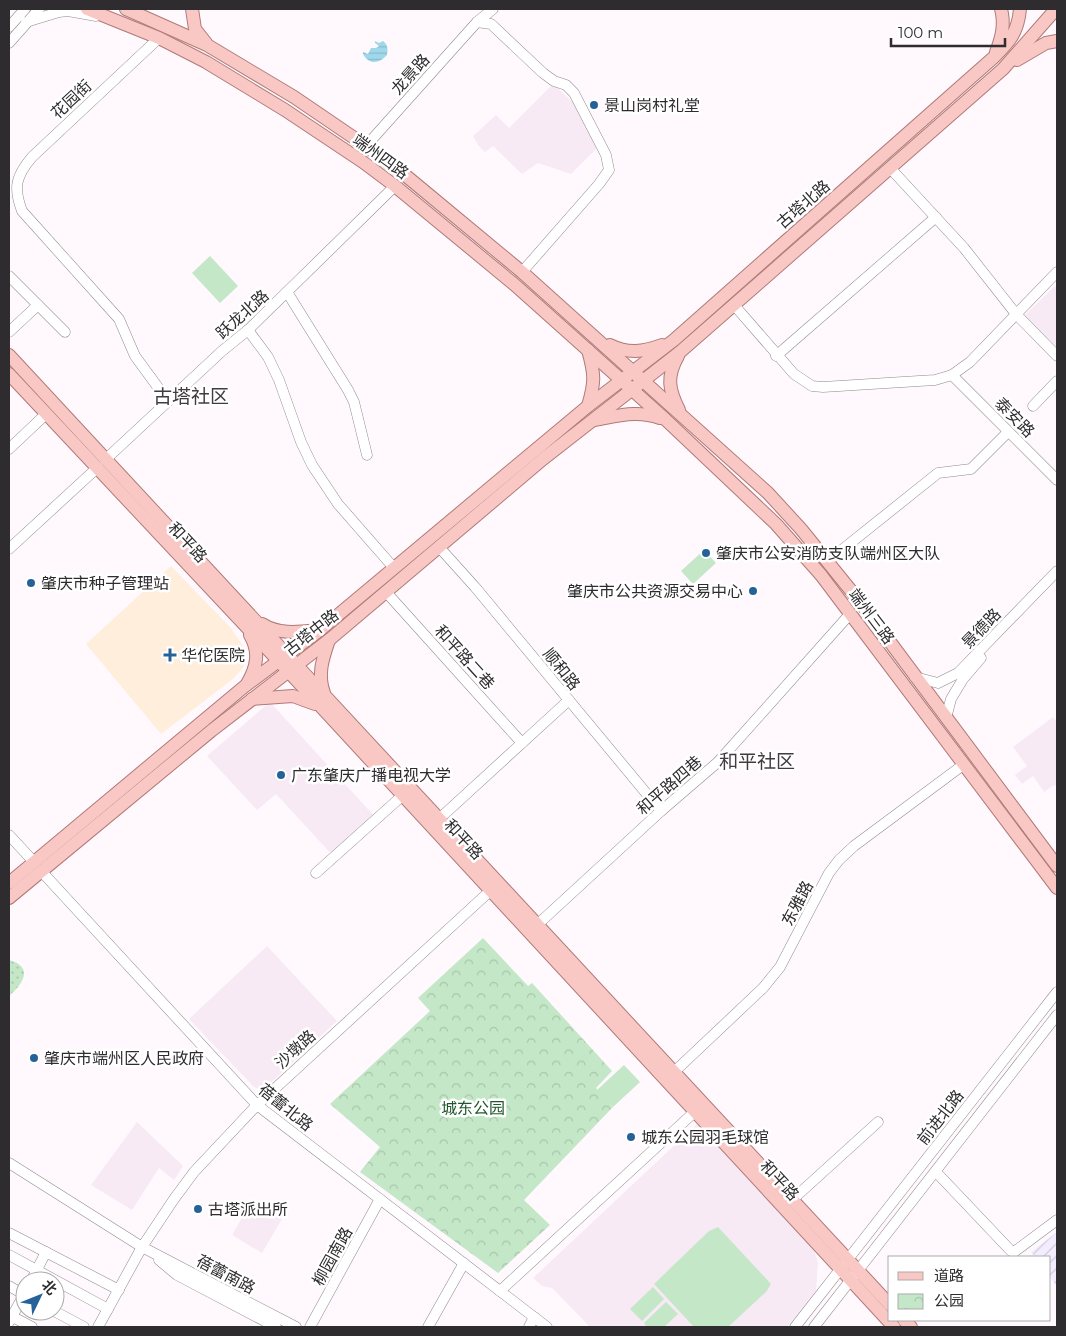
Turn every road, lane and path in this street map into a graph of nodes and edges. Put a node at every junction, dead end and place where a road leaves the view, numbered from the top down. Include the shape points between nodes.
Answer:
1 (15, 9) edge
2 (25, 9) edge
3 (39, 9) edge
4 (87, 9) edge
5 (192, 9) edge
6 (484, 9) edge
7 (494, 9) edge
8 (1001, 9) edge
9 (1020, 9) edge
10 (1056, 9) edge
11 (131, 11) edge
12 (107, 18) junction
13 (26, 22) junction
14 (477, 22) junction
15 (9, 27) edge
16 (131, 27) junction
17 (159, 38) junction
18 (1057, 40) edge
19 (9, 43) edge
20 (207, 45) junction
21 (993, 58) junction
22 (1002, 69) junction
23 (953, 93) junction
24 (963, 103) junction
25 (366, 146) junction
26 (891, 168) junction
27 (395, 186) junction
28 (936, 217) junction
29 (480, 237) junction
30 (471, 249) junction
31 (522, 272) junction
32 (1057, 272) edge
33 (9, 276) edge
34 (286, 292) junction
35 (38, 305) junction
36 (734, 305) junction
37 (1016, 314) junction
38 (248, 330) junction
39 (9, 332) edge
40 (65, 332) dead end
41 (598, 339) junction
42 (674, 340) junction
43 (588, 350) junction
44 (680, 352) junction
45 (9, 355) edge
46 (776, 356) junction
47 (1057, 356) edge
48 (633, 371) junction
49 (9, 374) edge
50 (952, 375) junction
51 (622, 380) junction
52 (643, 380) junction
53 (1057, 381) edge
54 (632, 390) junction
55 (168, 400) junction
56 (588, 406) junction
57 (1033, 406) dead end
58 (46, 414) junction
59 (681, 415) junction
60 (592, 420) junction
61 (666, 420) junction
62 (1008, 432) junction
63 (9, 449) edge
64 (368, 455) dead end
65 (539, 455) junction
66 (101, 464) junction
67 (1057, 480) edge
68 (439, 547) junction
69 (9, 549) edge
70 (828, 561) junction
71 (394, 568) junction
72 (1057, 571) edge
73 (1057, 578) edge
74 (386, 592) junction
75 (850, 614) junction
76 (249, 622) junction
77 (320, 630) junction
78 (329, 640) junction
79 (283, 658) junction
80 (292, 668) junction
81 (915, 677) junction
82 (245, 686) junction
83 (252, 699) junction
84 (569, 700) junction
85 (322, 701) junction
86 (946, 718) junction
87 (207, 727) junction
88 (522, 743) junction
89 (963, 765) junction
90 (402, 796) junction
91 (661, 811) junction
92 (439, 819) junction
93 (9, 835) edge
94 (1042, 846) junction
95 (1031, 854) junction
96 (1057, 866) edge
97 (38, 867) junction
98 (316, 873) dead end
99 (9, 883) edge
100 (1057, 888) edge
101 (490, 891) junction
102 (9, 898) edge
103 (537, 925) junction
104 (1057, 992) edge
105 (1057, 1002) edge
106 (1057, 1015) edge
107 (1057, 1026) edge
108 (674, 1072) junction
109 (257, 1105) junction
110 (699, 1108) junction
111 (878, 1122) dead end
112 (9, 1163) edge
113 (938, 1174) junction
114 (380, 1200) junction
115 (792, 1200) junction
116 (1057, 1220) edge
117 (9, 1233) edge
118 (142, 1248) junction
119 (46, 1252) junction
120 (9, 1255) edge
121 (464, 1263) junction
122 (37, 1270) junction
123 (851, 1273) junction
124 (118, 1290) junction
125 (500, 1291) junction
126 (888, 1303) edge
127 (108, 1309) junction
128 (65, 1317) edge
129 (534, 1317) junction
130 (10, 1318) edge
131 (888, 1319) edge
132 (32, 1327) edge
133 (84, 1327) edge
134 (98, 1327) edge
135 (276, 1327) edge
136 (296, 1327) edge
137 (310, 1327) edge
138 (428, 1327) edge
139 (529, 1327) edge
140 (547, 1327) edge
141 (795, 1327) edge
142 (804, 1327) edge
143 (814, 1327) edge
144 (822, 1327) edge

1 - 15 street
2 - 15 street
3 - 13 street
4 - 12 main road, 端州四路
5 - 20 main road via 195,28
6 - 14 street
7 - 14 street
8 - 21 main road via 1003,31
9 - 21 main road, 古塔北路 via 1012,37
10 - 22 main road
11 - 16 main road
11 - 20 main road, 端州四路
12 - 13 street via 68,11
12 - 16 main road, 端州四路
13 - 19 street
14 - 25 street, 龙景路
14 - 31 street via 490,24 543,73 574,93 606,155 609,170
16 - 17 main road, 端州四路
17 - 27 main road, 端州四路 via 285,110
17 - 55 street, 花园街 via 32,157 20,174 16,190 22,211 120,319 135,356
18 - 22 main road via 1035,48
20 - 25 main road, 端州四路 via 294,97
21 - 23 main road, 古塔北路
22 - 24 main road, 古塔北路
23 - 24 main road
23 - 42 main road, 古塔北路
24 - 26 main road, 古塔北路
25 - 29 main road, 端州四路
26 - 28 street
26 - 36 main road, 古塔北路
27 - 30 main road, 端州四路
27 - 34 street, 跃龙北路
28 - 37 street
28 - 46 street
29 - 30 main road
29 - 31 main road, 端州四路
30 - 43 main road, 端州四路
31 - 41 main road, 端州四路
32 - 37 street
33 - 35 street
34 - 38 street, 跃龙北路
34 - 64 street via 348,390
35 - 39 street
35 - 40 street
36 - 44 main road, 古塔北路
36 - 46 street
37 - 47 street
37 - 50 street via 970,362
38 - 55 street, 跃龙北路
38 - 71 street via 268,357 300,442 322,482
41 - 42 main road via 618,349 635,352
41 - 48 main road, 端州四路
42 - 48 main road, 古塔北路
43 - 51 main road, 端州四路
43 - 56 main road via 594,369
44 - 52 main road, 古塔北路
44 - 59 main road via 670,372 671,390
45 - 66 main road, 和平路
46 - 50 street via 812,386 935,380
48 - 51 main road, 古塔北路
48 - 52 main road, 端州四路
49 - 58 main road, 和平路
50 - 62 street, 泰安路
51 - 54 main road, 端州四路
51 - 56 main road, 古塔中路
52 - 54 main road, 古塔北路
52 - 59 main road, 端州三路
53 - 57 street
54 - 60 main road, 古塔中路
54 - 61 main road, 端州三路
55 - 66 street, 跃龙北路
56 - 65 main road, 古塔中路
58 - 63 street
58 - 66 main road, 和平路
59 - 70 main road, 端州三路 via 768,494
60 - 61 main road via 632,413 647,413
60 - 65 main road, 古塔中路
61 - 75 main road, 端州三路 via 776,524
62 - 67 street, 泰安路
62 - 70 street via 971,469 938,473
65 - 68 main road, 古塔中路
65 - 71 main road, 古塔中路
66 - 69 street, 跃龙北路
66 - 76 main road, 和平路
68 - 74 main road, 古塔中路
68 - 84 street, 顺和路
70 - 81 main road, 端州三路
71 - 77 main road, 古塔中路
72 - 81 street, 景德路 via 958,673 938,683
73 - 86 street, 景德路 via 963,679 951,699
74 - 78 main road, 古塔中路
74 - 88 street, 和平路二巷
75 - 89 main road, 端州三路
75 - 91 street, 和平路四巷 via 718,762
76 - 77 main road via 276,631
76 - 79 main road, 和平路
76 - 82 main road via 257,659
77 - 79 main road, 古塔中路
78 - 80 main road, 古塔中路
78 - 85 main road via 321,670
79 - 80 main road, 和平路
79 - 82 main road, 古塔中路
80 - 83 main road, 古塔中路
80 - 85 main road, 和平路
81 - 86 main road, 端州三路
82 - 87 main road, 古塔中路
83 - 85 main road via 293,696
83 - 87 main road, 古塔中路
84 - 88 street
84 - 91 street, 顺和路
85 - 90 main road, 和平路
85 - 92 main road, 和平路
86 - 94 main road, 端州三路
87 - 97 main road, 古塔中路
88 - 92 street
89 - 95 main road, 端州三路
89 - 108 street, 东雅路 via 839,860 780,967 763,988
90 - 98 street
90 - 101 main road, 和平路
91 - 103 street, 和平路四巷
92 - 103 main road, 和平路
93 - 97 street, 蓓蕾北路
94 - 95 main road
94 - 96 main road, 端州三路
95 - 100 main road, 端州三路
97 - 99 main road, 古塔中路
97 - 102 main road, 古塔中路
97 - 109 street, 蓓蕾北路
101 - 109 street, 沙墩路
101 - 110 main road, 和平路
103 - 108 main road, 和平路
104 - 123 street, 前进北路
105 - 123 street, 前进北路
106 - 113 street, 前进北路
107 - 113 street, 前进北路
108 - 110 main road, 和平路
109 - 114 street, 蓓蕾北路
109 - 118 street, 沙墩路 via 194,1172
110 - 115 main road, 和平路
110 - 123 main road, 和平路
110 - 125 street
111 - 115 street
112 - 118 street, 蓓蕾南路
113 - 116 street via 1010,1251 1014,1252
113 - 123 street, 前进北路
114 - 121 street, 蓓蕾北路
114 - 137 street, 柳园南路
115 - 123 main road, 和平路
117 - 119 street
118 - 124 street, 沙墩路
118 - 135 street, 蓓蕾南路 via 177,1275
118 - 136 street, 蓓蕾南路
119 - 122 street
119 - 124 street
120 - 122 street
121 - 125 street, 蓓蕾北路
121 - 138 street
122 - 127 street
123 - 126 main road, 和平路
123 - 131 main road, 和平路
123 - 141 street
123 - 142 street
123 - 143 street
123 - 144 street
124 - 127 street, 沙墩路
125 - 129 street, 蓓蕾北路
127 - 134 street, 沙墩路
128 - 133 street
129 - 139 street
129 - 140 street, 蓓蕾北路
130 - 132 street

